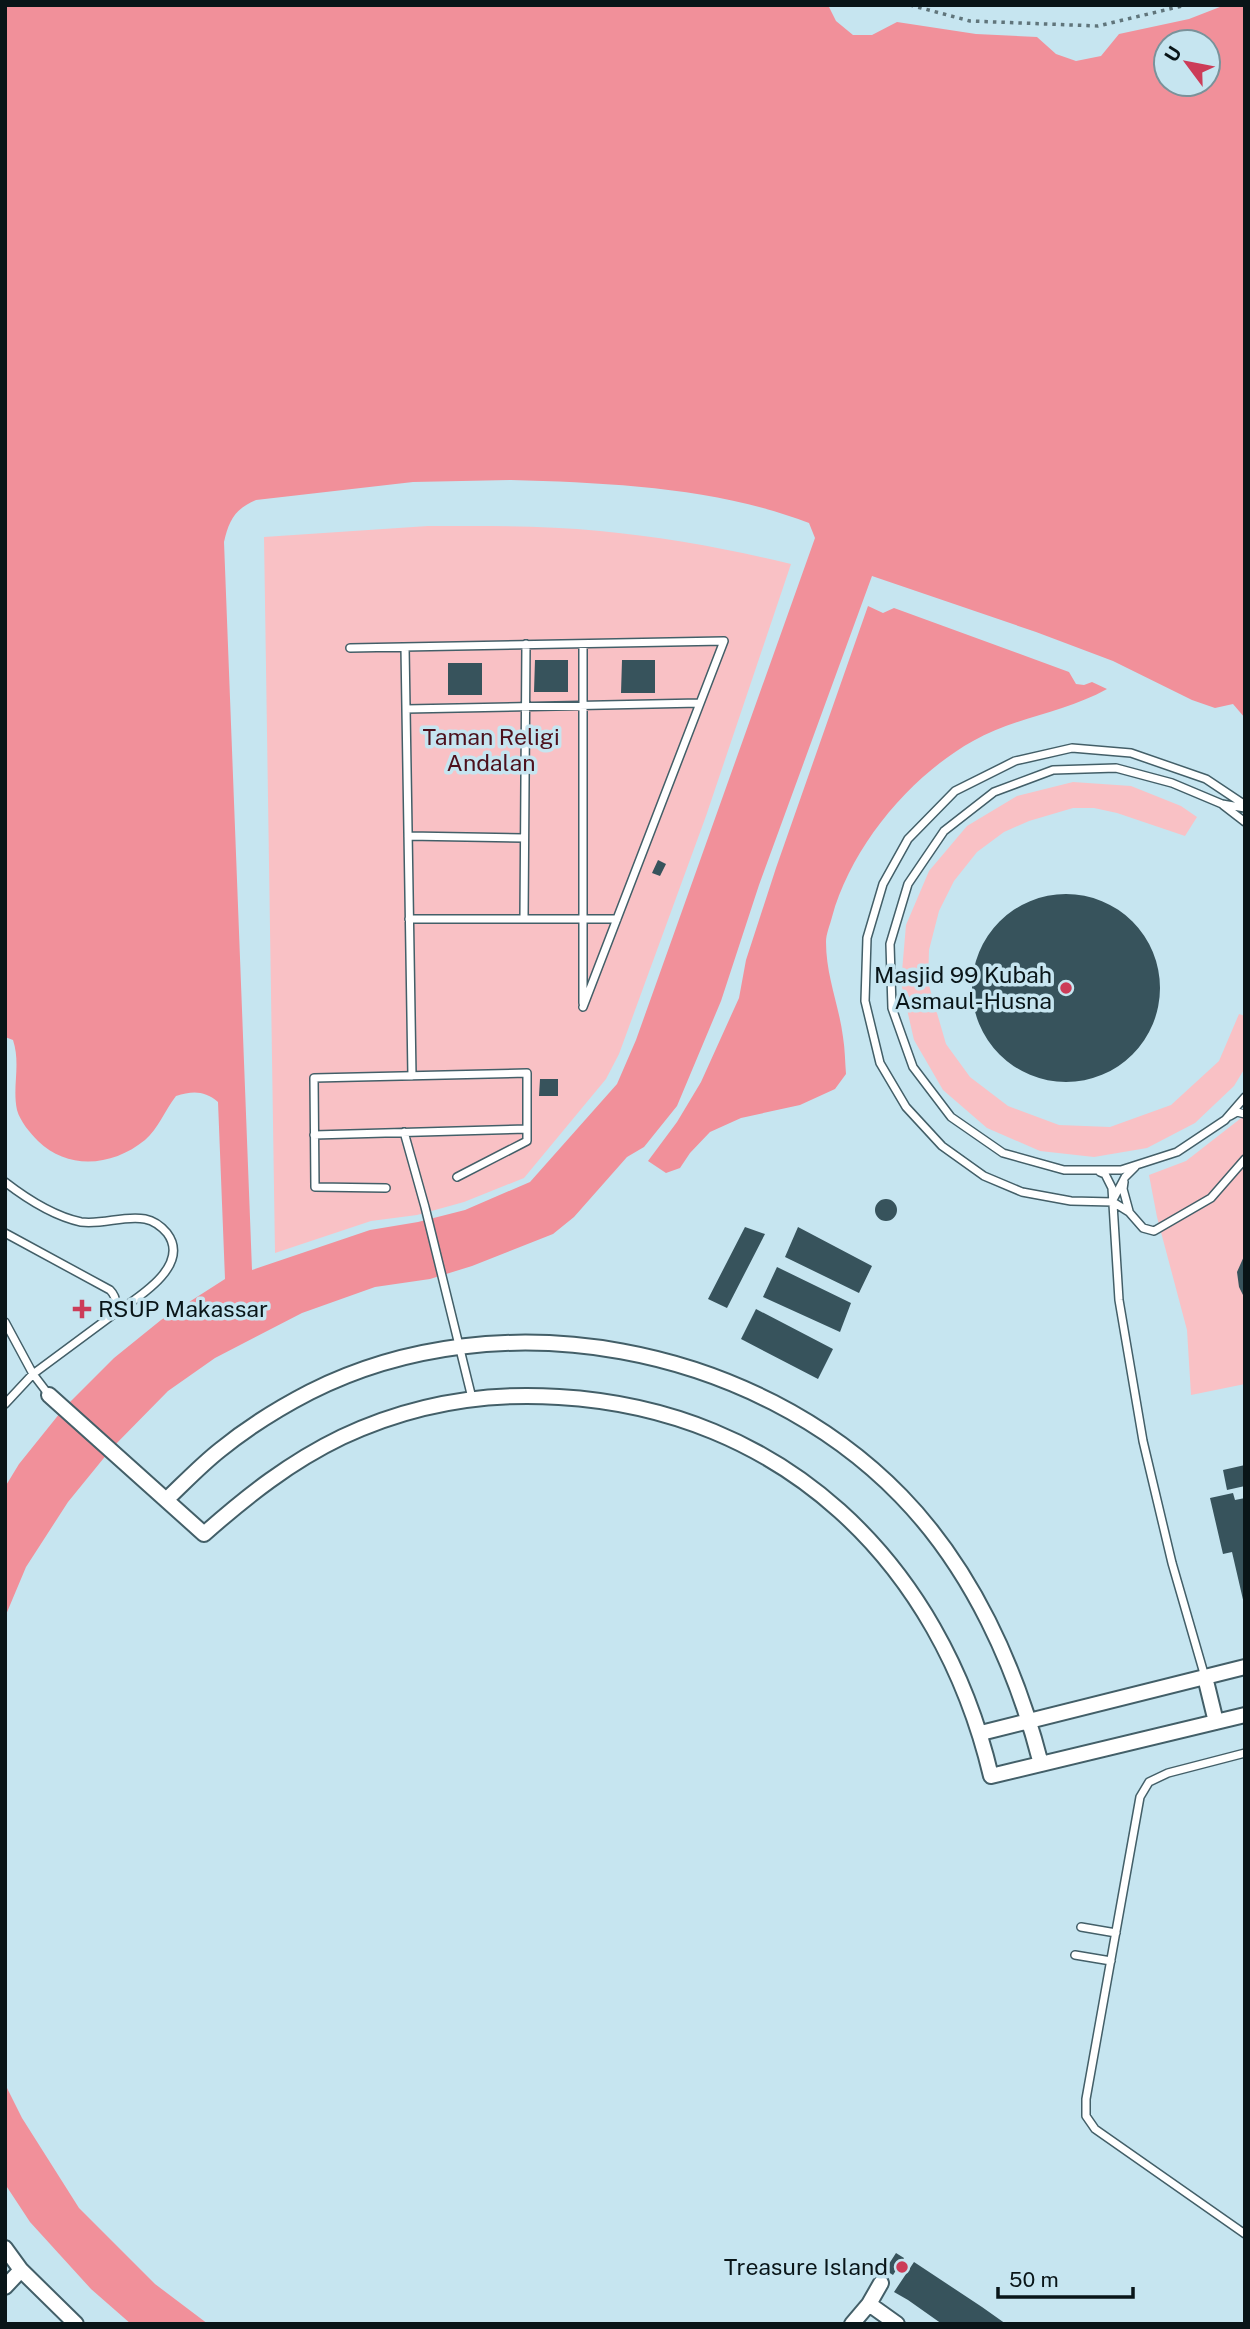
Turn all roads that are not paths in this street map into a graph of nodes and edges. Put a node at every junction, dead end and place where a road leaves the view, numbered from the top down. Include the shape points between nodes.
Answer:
1 (583, 644) junction
2 (526, 645) junction
3 (405, 647) junction
4 (350, 648) dead end
5 (700, 703) junction
6 (583, 705) junction
7 (526, 707) junction
8 (406, 709) junction
9 (1222, 804) junction
10 (1245, 806) edge
11 (1245, 821) edge
12 (408, 836) junction
13 (524, 838) junction
14 (410, 919) junction
15 (524, 919) junction
16 (583, 919) junction
17 (617, 919) junction
18 (412, 1076) junction
19 (1245, 1097) edge
20 (1245, 1114) edge
21 (1227, 1118) junction
22 (527, 1129) junction
23 (404, 1132) junction
24 (314, 1135) junction
25 (1245, 1158) edge
26 (1138, 1164) junction
27 (1095, 1170) junction
28 (457, 1177) dead end
29 (1125, 1177) junction
30 (5, 1182) edge
31 (386, 1188) dead end
32 (1112, 1188) junction
33 (1096, 1201) junction
34 (1113, 1202) junction
35 (1129, 1212) junction
36 (5, 1233) edge
37 (114, 1314) junction
38 (5, 1322) edge
39 (459, 1346) junction
40 (33, 1374) junction
41 (49, 1395) joint
42 (472, 1398) junction
43 (5, 1404) edge
44 (166, 1500) junction
45 (1245, 1667) edge
46 (1205, 1677) junction
47 (1245, 1715) edge
48 (1029, 1720) junction
49 (1216, 1722) junction
50 (981, 1733) junction
51 (1245, 1753) edge
52 (1041, 1764) junction
53 (1081, 1927) dead end
54 (1116, 1933) junction
55 (1075, 1955) dead end
56 (1111, 1961) junction
57 (1245, 2234) edge
58 (5, 2248) edge
59 (21, 2270) junction
60 (881, 2283) dead end
61 (5, 2287) edge
62 (869, 2304) junction
63 (76, 2324) edge
64 (852, 2324) edge
65 (897, 2324) edge

1 - 2 lane
1 - 5 lane via 724,641
1 - 6 lane
2 - 3 lane
2 - 7 lane
3 - 4 lane
3 - 8 lane
5 - 6 lane
5 - 17 lane
6 - 7 lane
6 - 16 lane
7 - 8 lane
7 - 13 lane
8 - 12 lane
9 - 10 lane
9 - 11 lane
9 - 27 lane via 1172,783 1116,768 1053,770 994,792 954,823 908,884 890,944 892,1008 913,1067 951,1117 1003,1153 1063,1170
10 - 33 lane via 1206,779 1130,752 1072,748 1015,761 955,791 908,839 883,884 867,938 865,1001 880,1063 906,1107 942,1146 984,1176 1022,1192
12 - 13 lane
12 - 14 lane
13 - 15 lane
14 - 15 lane
14 - 18 lane
15 - 16 lane
16 - 17 lane
16 - 17 lane via 583,1007
18 - 22 lane via 527,1073
18 - 24 lane via 314,1078
19 - 21 lane
20 - 21 lane via 1237,1112
21 - 26 lane via 1177,1152
22 - 23 lane
22 - 28 lane via 527,1141
23 - 24 lane
23 - 39 lane
24 - 31 lane via 314,1187
25 - 35 lane via 1211,1198 1154,1231 1143,1228
26 - 27 lane via 1121,1170
26 - 29 lane
27 - 32 lane via 1105,1174
29 - 34 lane
29 - 35 lane
30 - 37 lane via 38,1205 78,1221 144,1219 164,1230 170,1238 171,1263 152,1286
32 - 33 lane
32 - 34 lane
33 - 34 lane
34 - 35 lane
34 - 46 lane via 1119,1300 1143,1441
36 - 37 lane via 110,1290 116,1298
37 - 40 lane
38 - 40 lane
39 - 42 lane
39 - 44 street via 404,1358 311,1392 219,1450
39 - 48 street via 555,1343 645,1356 711,1374 815,1428 901,1496 943,1546 1006,1658
40 - 41 lane
40 - 43 lane
41 - 44 street
42 - 44 street via 405,1413 345,1436 261,1486 204,1534
42 - 50 street via 600,1399 660,1412 732,1440 796,1476 850,1520 903,1580 937,1632
45 - 46 street
46 - 48 street
46 - 49 street
47 - 49 street
48 - 50 street
48 - 52 street
49 - 52 street
50 - 52 street via 991,1776
51 - 54 lane via 1149,1782 1140,1797
53 - 54 lane
54 - 56 lane
55 - 56 lane
56 - 57 lane via 1086,2116 1095,2129
58 - 59 street
59 - 61 street
59 - 63 street
60 - 62 street
62 - 64 street
62 - 65 street

